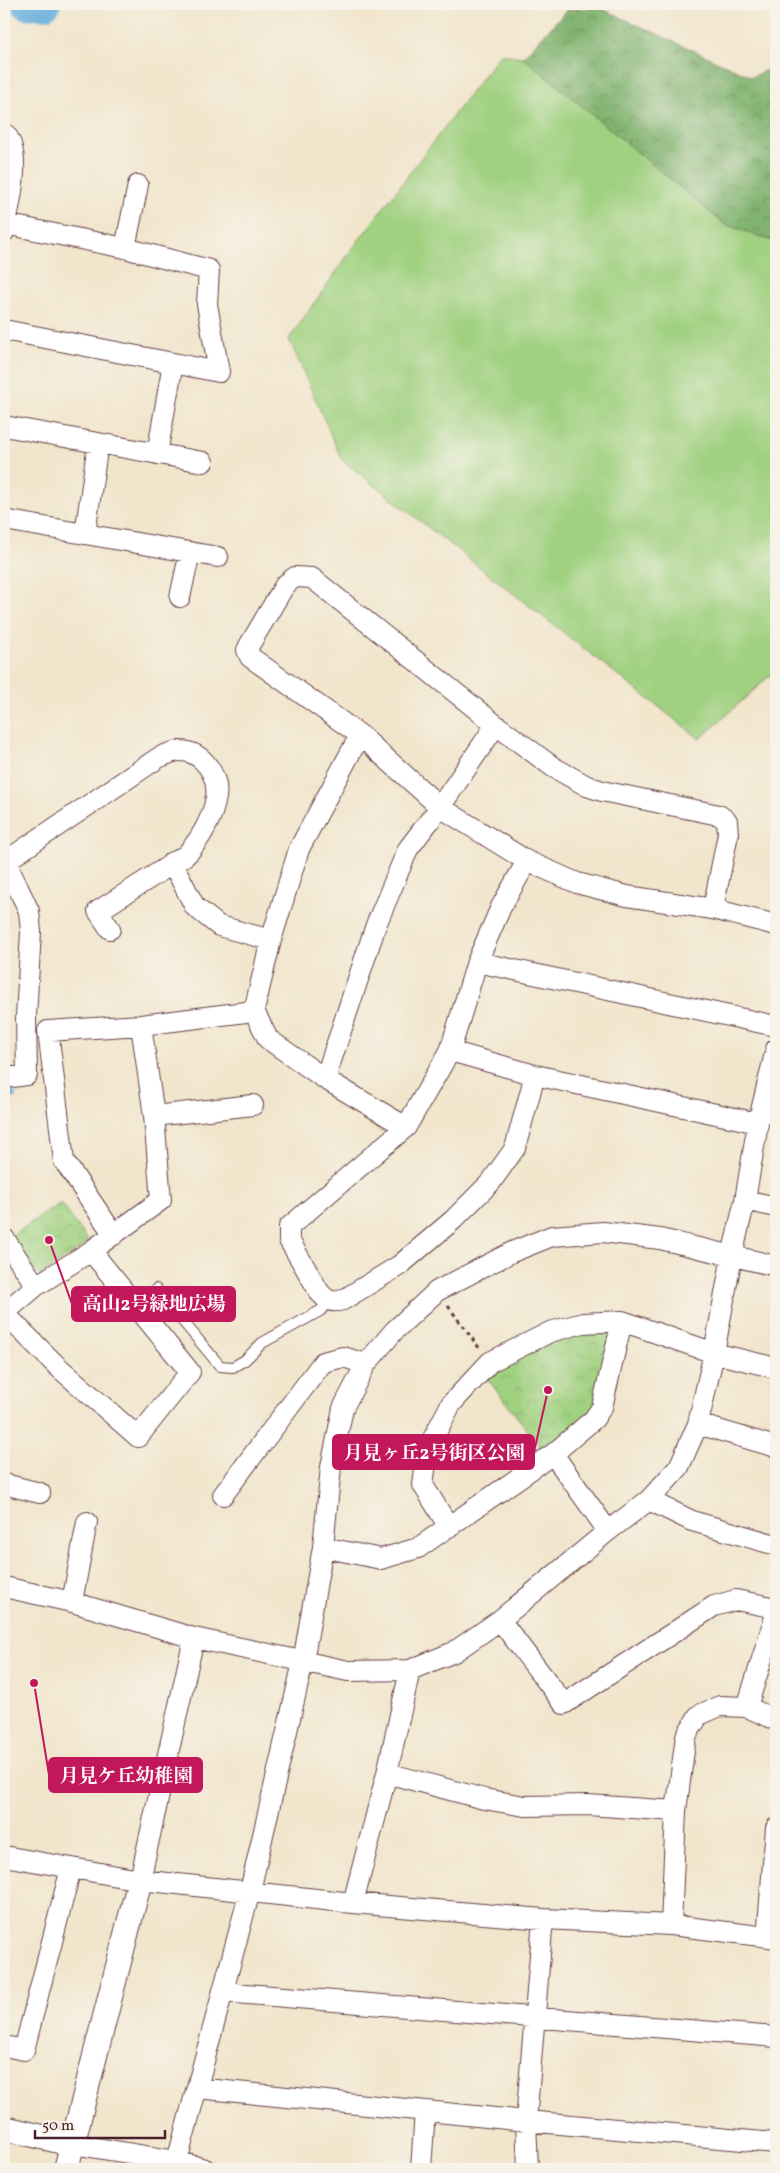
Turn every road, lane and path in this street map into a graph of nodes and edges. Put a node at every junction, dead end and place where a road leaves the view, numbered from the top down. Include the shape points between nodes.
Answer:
1 (4, 133) edge
2 (138, 185) dead end
3 (4, 228) edge
4 (124, 248) junction
5 (4, 330) edge
6 (173, 363) junction
7 (4, 426) edge
8 (98, 443) junction
9 (157, 454) junction
10 (203, 462) dead end
11 (4, 520) edge
12 (85, 534) junction
13 (190, 552) junction
14 (218, 557) dead end
15 (180, 597) dead end
16 (496, 725) junction
17 (360, 735) junction
18 (440, 807) junction
19 (5, 860) edge
20 (527, 861) junction
21 (172, 862) junction
22 (713, 909) junction
23 (776, 925) edge
24 (110, 929) dead end
25 (270, 940) junction
26 (477, 962) junction
27 (254, 1011) junction
28 (141, 1026) junction
29 (776, 1026) edge
30 (776, 1049) edge
31 (450, 1052) junction
32 (535, 1075) junction
33 (8, 1077) edge
34 (325, 1079) junction
35 (253, 1105) dead end
36 (154, 1116) junction
37 (758, 1123) junction
38 (406, 1127) junction
39 (745, 1200) junction
40 (776, 1207) edge
41 (114, 1235) junction
42 (4, 1238) edge
43 (91, 1251) junction
44 (732, 1256) junction
45 (776, 1266) edge
46 (36, 1286) junction
47 (156, 1290) dead end
48 (437, 1291) junction
49 (330, 1301) junction
50 (622, 1322) junction
51 (714, 1353) junction
52 (490, 1362) junction
53 (366, 1364) junction
54 (776, 1368) edge
55 (698, 1424) junction
56 (776, 1447) edge
57 (553, 1454) junction
58 (4, 1484) edge
59 (40, 1493) dead end
60 (223, 1495) dead end
61 (649, 1500) junction
62 (87, 1522) dead end
63 (449, 1527) junction
64 (608, 1531) junction
65 (776, 1545) edge
66 (323, 1547) junction
67 (4, 1587) edge
68 (72, 1602) junction
69 (776, 1608) edge
70 (776, 1614) edge
71 (500, 1620) junction
72 (194, 1638) junction
73 (303, 1662) junction
74 (410, 1670) junction
75 (747, 1707) junction
76 (776, 1720) edge
77 (387, 1773) junction
78 (676, 1811) junction
79 (776, 1828) edge
80 (4, 1856) edge
81 (71, 1868) junction
82 (140, 1880) junction
83 (250, 1891) junction
84 (354, 1903) junction
85 (543, 1919) junction
86 (670, 1924) junction
87 (772, 1937) edge
88 (223, 1992) junction
89 (534, 2018) junction
90 (776, 2037) edge
91 (4, 2046) edge
92 (197, 2088) junction
93 (425, 2111) junction
94 (526, 2121) junction
95 (4, 2128) edge
96 (776, 2143) edge
97 (72, 2144) junction
98 (177, 2161) junction
99 (66, 2169) edge
100 (205, 2169) edge
101 (421, 2169) edge
102 (528, 2169) edge

1 - 3 street via 11,143 15,160
2 - 4 street
3 - 4 street
4 - 6 street via 209,270 207,304 219,372
5 - 6 street
6 - 9 street
7 - 8 street
8 - 9 street
8 - 12 street
9 - 10 street
11 - 12 street
12 - 13 street
13 - 14 street
13 - 15 street
16 - 17 street via 312,578 295,577 285,585 250,644 248,654
16 - 18 street
16 - 22 street via 553,767 587,786 727,820 728,834
17 - 18 street
17 - 25 street via 300,849
18 - 20 street
18 - 34 street via 408,849 388,893
19 - 21 street via 158,758 180,751 204,762 211,770 216,790 214,807 195,845
19 - 33 street via 28,911 31,932 26,1016 27,1075
20 - 22 street via 577,883 627,896
20 - 26 street via 501,907
21 - 24 street via 98,911
21 - 25 street via 195,907 219,926
22 - 23 street
25 - 27 street
26 - 29 street
26 - 31 street
27 - 28 street
27 - 34 street via 268,1039
28 - 36 street
28 - 41 street via 48,1031 64,1161
30 - 37 street
31 - 32 street
31 - 38 street
32 - 37 street
32 - 49 street via 515,1148 490,1182 453,1220 400,1264 343,1300
34 - 38 street
35 - 36 street
36 - 41 street via 161,1200
37 - 39 street
38 - 49 street via 289,1227 292,1246 320,1293
39 - 40 street
39 - 44 street
41 - 43 street
42 - 46 street
43 - 46 street
43 - 46 street via 190,1372 138,1437 56,1365 4,1313
44 - 45 street
44 - 48 street via 660,1239 603,1232 552,1236 512,1252
44 - 51 street
47 - 49 lane via 220,1366 234,1367 262,1343 320,1311
48 - 52 path
48 - 53 street via 394,1331
50 - 51 street
50 - 52 street via 583,1323 550,1332
50 - 57 street via 602,1407 594,1419
51 - 54 street
51 - 55 street
52 - 63 street via 451,1404 428,1448 423,1485
53 - 60 street via 343,1357 323,1362
53 - 66 street via 343,1408
55 - 56 street
55 - 61 street via 679,1467
57 - 63 street
57 - 64 street
58 - 59 street
61 - 64 street
61 - 65 street via 692,1521
62 - 68 street
63 - 66 street via 418,1548 381,1559
64 - 71 street
66 - 73 street
67 - 68 street
68 - 72 street
69 - 71 street via 736,1600 714,1606 564,1704
70 - 75 street
71 - 74 street via 454,1652
72 - 73 street
72 - 82 street
73 - 74 street via 348,1671
73 - 83 street
74 - 77 street
75 - 76 street
75 - 78 street via 720,1706 699,1715 686,1736
77 - 78 street via 525,1806
77 - 84 street
78 - 86 street
79 - 87 street
80 - 81 street
81 - 82 street
81 - 91 street via 24,2050
82 - 83 street
82 - 97 street
83 - 84 street
83 - 88 street
84 - 85 street
85 - 86 street
85 - 89 street
86 - 87 street
88 - 89 street
88 - 92 street
89 - 90 street
89 - 94 street
92 - 93 street
92 - 98 street
93 - 94 street
93 - 101 street
94 - 96 street
94 - 102 street
95 - 97 street
97 - 98 street
97 - 99 street
98 - 100 street

